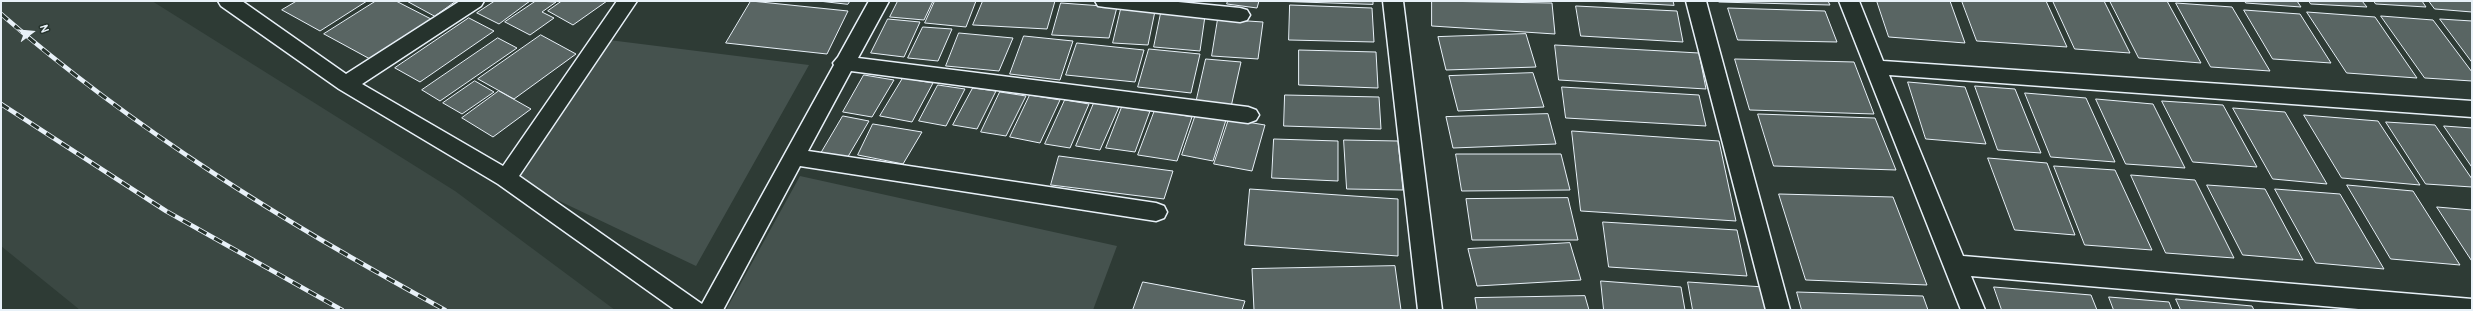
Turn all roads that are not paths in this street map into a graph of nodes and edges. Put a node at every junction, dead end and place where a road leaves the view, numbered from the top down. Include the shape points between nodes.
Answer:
1 (228, 1) edge
2 (474, 1) edge
3 (628, 1) edge
4 (879, 1) edge
5 (1105, 1) edge
6 (1394, 1) edge
7 (1696, 1) edge
8 (1849, 1) edge
9 (1240, 15) dead end
10 (843, 63) junction
11 (1874, 67) junction
12 (346, 84) junction
13 (2472, 109) edge
14 (1248, 115) dead end
15 (793, 157) junction
16 (506, 178) junction
17 (1156, 212) dead end
18 (1955, 265) junction
19 (2472, 309) edge
20 (693, 310) edge
21 (711, 310) edge
22 (1430, 310) edge
23 (1778, 310) edge
24 (1974, 310) edge

1 - 12 street
2 - 12 street
3 - 16 street
4 - 10 street
5 - 9 street
6 - 22 street
7 - 23 street
8 - 11 street
10 - 14 street
10 - 15 street
11 - 13 street
11 - 18 street
12 - 16 street
15 - 17 street
15 - 21 street
16 - 20 street
18 - 19 street
18 - 24 street

